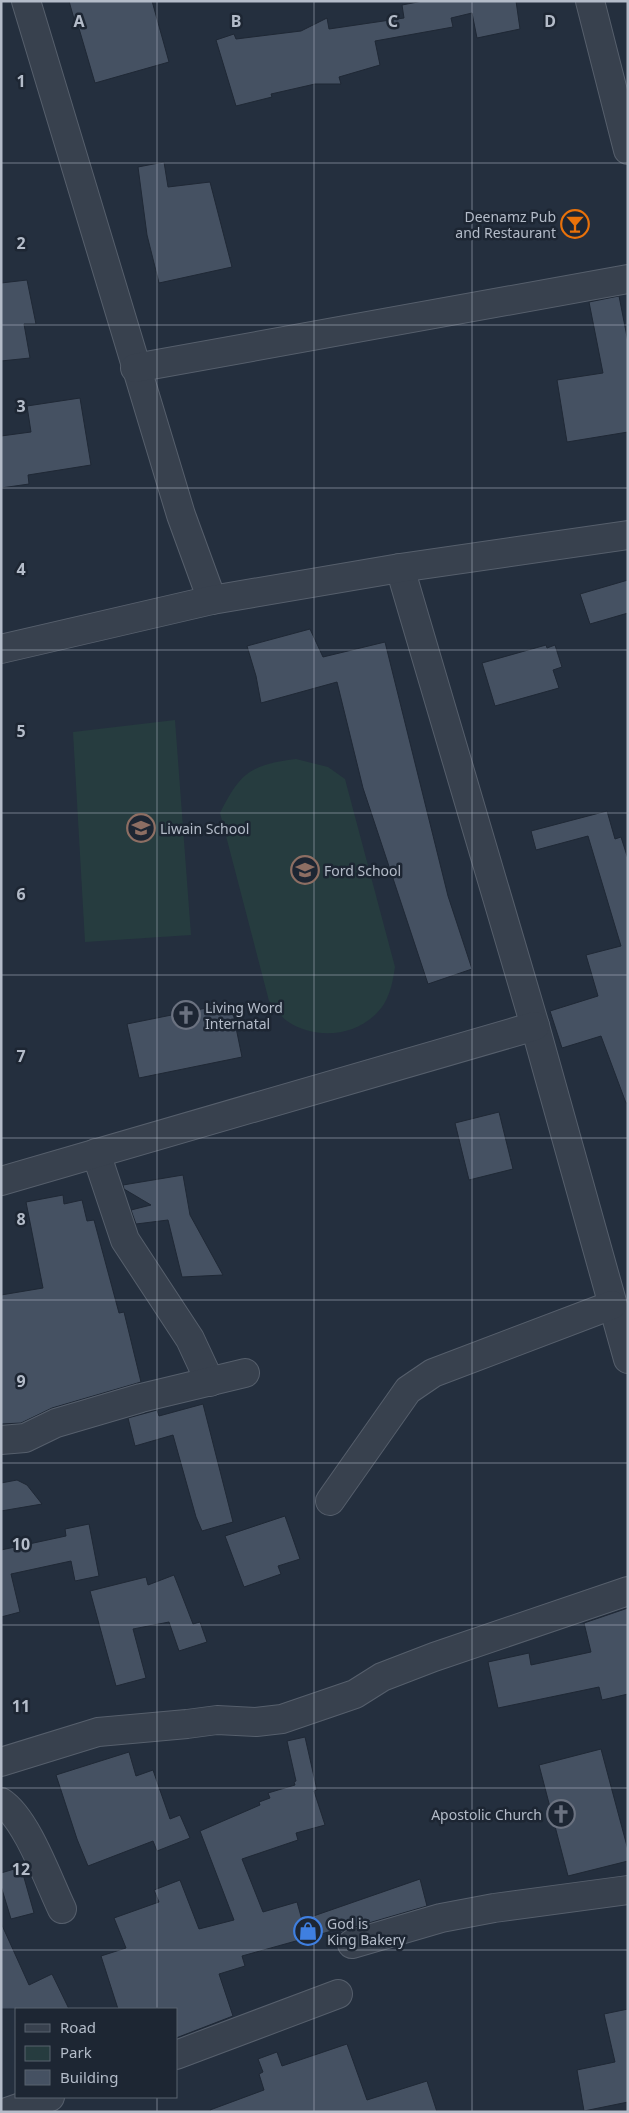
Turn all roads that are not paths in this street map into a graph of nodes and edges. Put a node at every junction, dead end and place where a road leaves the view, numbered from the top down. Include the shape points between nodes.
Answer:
1 (26, 1) edge
2 (590, 1) edge
3 (628, 150) edge
4 (628, 279) edge
5 (135, 368) junction
6 (628, 535) edge
7 (400, 568) junction
8 (212, 600) junction
9 (1, 649) edge
10 (535, 1026) junction
11 (96, 1153) junction
12 (1, 1181) edge
13 (612, 1305) junction
14 (628, 1359) edge
15 (244, 1373) dead end
16 (210, 1382) junction
17 (1, 1440) edge
18 (330, 1501) dead end
19 (628, 1591) edge
20 (1, 1762) edge
21 (1, 1802) edge
22 (628, 1890) edge
23 (62, 1909) dead end
24 (352, 1944) dead end
25 (338, 1994) dead end
26 (178, 2054) edge
27 (47, 2098) edge
28 (8, 2112) edge

1 - 5 street
2 - 3 street
4 - 5 street
5 - 8 street via 181,515
6 - 7 street
7 - 8 street
7 - 10 street
8 - 9 street
10 - 11 street
10 - 13 street
11 - 12 street
11 - 16 street via 125,1240 190,1339
13 - 14 street
13 - 18 street via 433,1373 408,1390
15 - 16 street
16 - 17 street via 56,1423 25,1438
19 - 20 street via 434,1657 382,1677 355,1694 282,1719 256,1722 217,1720 98,1732
21 - 23 street via 21,1822
22 - 24 street via 441,1918
25 - 26 street
27 - 28 street

